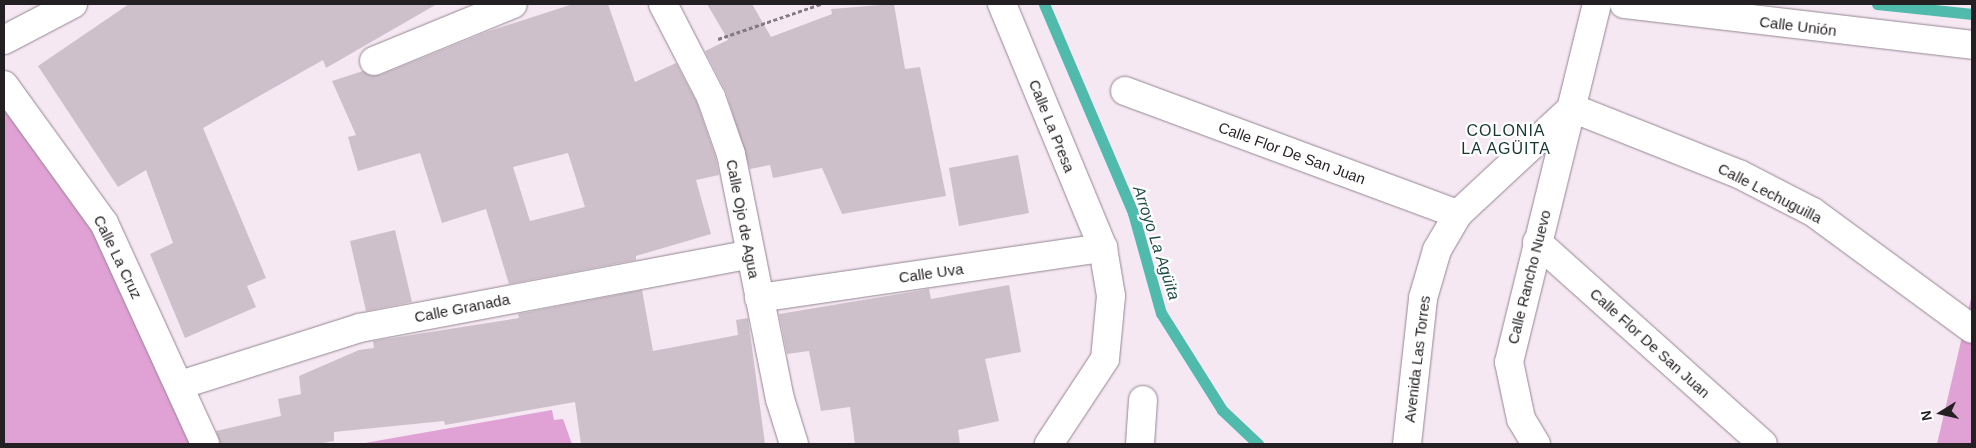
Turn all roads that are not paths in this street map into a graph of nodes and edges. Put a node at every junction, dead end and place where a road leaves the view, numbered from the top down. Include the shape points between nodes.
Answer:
1 (73, 4) edge
2 (512, 4) edge
3 (663, 4) edge
4 (1002, 4) edge
5 (1597, 4) edge
6 (1624, 4) edge
7 (4, 40) edge
8 (1972, 45) edge
9 (374, 61) dead end
10 (4, 85) edge
11 (1125, 92) dead end
12 (1572, 108) junction
13 (1458, 214) junction
14 (1537, 242) junction
15 (1103, 248) junction
16 (750, 254) junction
17 (759, 298) junction
18 (1972, 329) edge
19 (180, 385) junction
20 (1143, 400) dead end
21 (204, 444) edge
22 (794, 444) edge
23 (1049, 444) edge
24 (1140, 444) edge
25 (1407, 444) edge
26 (1536, 444) edge
27 (1763, 444) edge

1 - 7 street
2 - 9 street
3 - 16 street, Calle Ojo de Agua via 688,49 731,154
4 - 15 street, Calle La Presa
5 - 12 street
6 - 8 street, Calle Unión
10 - 19 street, Calle La Cruz via 104,223
11 - 13 street, Calle Flor De San Juan
12 - 13 street, Avenida Las Torres
12 - 14 street, Calle Rancho Nuevo
12 - 18 street, Calle Lechuguilla via 1739,174 1813,212
13 - 25 street, Avenida Las Torres via 1437,250 1423,298
14 - 26 street, Calle Rancho Nuevo via 1509,362 1521,419
14 - 27 street, Calle Flor De San Juan
15 - 17 street, Calle Uva
15 - 23 street, Calle La Presa via 1111,296 1105,359
16 - 17 street, Calle Ojo de Agua
16 - 19 street, Calle Granada via 360,328
17 - 22 street, Calle Ojo de Agua
19 - 21 street, Calle La Cruz
20 - 24 street

